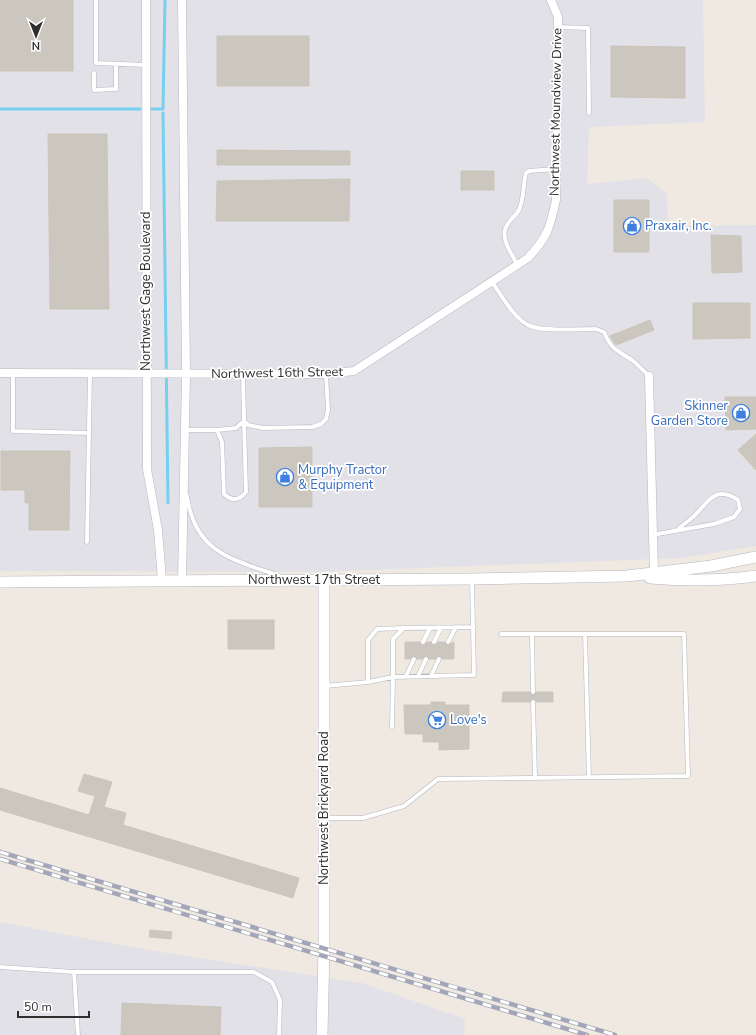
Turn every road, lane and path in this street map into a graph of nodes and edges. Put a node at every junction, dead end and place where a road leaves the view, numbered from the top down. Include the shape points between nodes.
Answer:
1 (96, 0) edge
2 (146, 0) edge
3 (182, 0) edge
4 (551, 0) edge
5 (557, 27) junction
6 (116, 64) junction
7 (146, 65) junction
8 (94, 73) dead end
9 (589, 113) dead end
10 (556, 169) junction
11 (551, 225) joint
12 (518, 265) junction
13 (492, 282) junction
14 (0, 373) edge
15 (90, 373) junction
16 (147, 373) junction
17 (12, 374) junction
18 (186, 374) junction
19 (326, 374) junction
20 (243, 375) junction
21 (649, 376) joint
22 (244, 421) junction
23 (185, 430) junction
24 (217, 430) junction
25 (89, 433) junction
26 (184, 475) junction
27 (678, 529) junction
28 (652, 535) junction
29 (87, 542) dead end
30 (756, 557) edge
31 (654, 573) junction
32 (627, 576) junction
33 (756, 576) edge
34 (472, 579) junction
35 (162, 580) junction
36 (288, 580) junction
37 (324, 580) junction
38 (182, 581) junction
39 (0, 582) edge
40 (456, 627) junction
41 (474, 627) junction
42 (404, 628) junction
43 (430, 628) junction
44 (441, 628) junction
45 (501, 634) dead end
46 (532, 634) junction
47 (585, 634) junction
48 (423, 642) dead end
49 (434, 642) dead end
50 (448, 642) dead end
51 (414, 659) dead end
52 (426, 659) dead end
53 (439, 659) dead end
54 (392, 676) junction
55 (406, 676) junction
56 (418, 676) junction
57 (431, 676) junction
58 (368, 682) junction
59 (325, 686) junction
60 (533, 692) dead end
61 (533, 702) dead end
62 (392, 727) dead end
63 (535, 777) junction
64 (589, 777) junction
65 (323, 818) junction
66 (0, 967) edge
67 (74, 972) junction
68 (78, 1035) edge
69 (279, 1035) edge
70 (322, 1035) edge

1 - 6 lane via 96,63
2 - 7 street, Northwest Gage Boulevard
3 - 18 street
4 - 5 street, Northwest Moundview Drive via 558,17
5 - 9 lane via 588,28
5 - 10 street, Northwest Moundview Drive
6 - 7 lane
6 - 8 lane via 116,89 94,90
7 - 16 street, Northwest Gage Boulevard
10 - 11 street, Northwest Moundview Drive via 556,200
10 - 12 lane via 526,173 518,211 504,230 504,237
11 - 12 street, Northwest 16th Street via 544,240
12 - 13 street, Northwest 16th Street
13 - 19 street, Northwest 16th Street via 354,371
13 - 21 lane via 520,320 529,326 542,329 596,329 604,332 609,344
14 - 17 street, Northwest 16th Street
15 - 16 street, Northwest 16th Street
15 - 17 street, Northwest 16th Street
15 - 25 lane
16 - 18 street, Northwest 16th Street
16 - 35 street, Northwest Gage Boulevard via 147,469 158,530
17 - 25 lane via 13,431
18 - 20 street, Northwest 16th Street
18 - 23 street
19 - 20 street, Northwest 16th Street
19 - 22 lane via 328,410 326,419 321,424 312,427 263,428 248,425
20 - 22 lane
21 - 28 street
22 - 24 lane via 236,428
22 - 24 lane via 246,492 235,500 224,494 222,442
23 - 24 lane
23 - 26 street
25 - 29 lane
26 - 36 lane via 188,504 197,528 206,542 235,561
26 - 38 street
27 - 27 lane via 714,524 734,517 740,509 738,500 730,495 712,497
27 - 28 lane
28 - 31 street
30 - 31 main road, Northwest 17th Street
31 - 32 main road, Northwest 17th Street
32 - 33 main road, Northwest 17th Street via 688,582
32 - 34 main road, Northwest 17th Street
34 - 37 main road, Northwest 17th Street
34 - 41 lane
35 - 38 main road, Northwest 17th Street
35 - 39 main road, Northwest 17th Street
36 - 37 main road, Northwest 17th Street
36 - 38 main road, Northwest 17th Street
37 - 59 main road, Northwest Brickyard Road
40 - 41 lane
40 - 44 lane
40 - 50 lane
41 - 57 lane via 474,675
42 - 43 lane
42 - 54 lane via 393,639
42 - 58 lane via 377,629 368,640
43 - 44 lane
43 - 48 lane
44 - 49 lane
45 - 46 lane
46 - 47 lane
46 - 60 lane
47 - 64 lane
47 - 64 lane via 684,634 688,776
51 - 55 lane
52 - 56 lane
53 - 57 lane
54 - 55 lane
54 - 58 lane
54 - 62 lane
55 - 56 lane
56 - 57 lane
58 - 59 lane
59 - 65 main road, Northwest Brickyard Road
61 - 63 lane
63 - 64 lane
63 - 65 lane via 438,779 404,806 363,818
65 - 70 main road, Northwest Brickyard Road
66 - 67 lane
67 - 68 lane
67 - 69 lane via 254,972 272,982 280,1000

